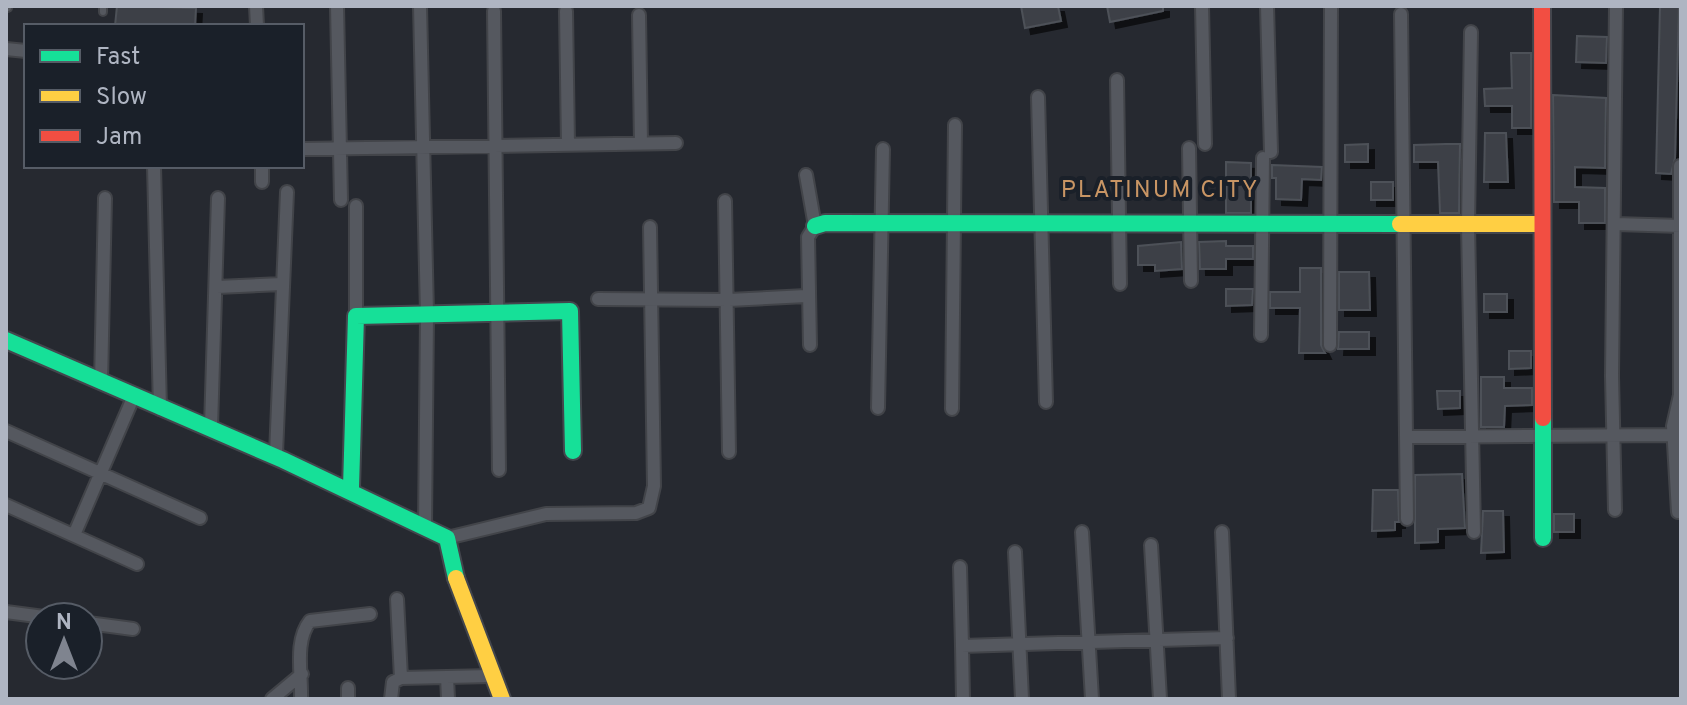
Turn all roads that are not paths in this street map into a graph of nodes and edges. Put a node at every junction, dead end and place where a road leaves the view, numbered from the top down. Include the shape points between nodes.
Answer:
1 (337, 6) edge
2 (420, 6) edge
3 (1202, 6) edge
4 (1267, 6) edge
5 (1331, 6) edge
6 (1542, 6) edge
7 (1616, 6) edge
8 (494, 11) dead end
9 (566, 11) dead end
10 (1401, 14) dead end
11 (639, 15) dead end
12 (1471, 32) dead end
13 (1117, 80) dead end
14 (1038, 97) dead end
15 (955, 125) dead end
16 (676, 143) dead end
17 (641, 144) junction
18 (1205, 144) dead end
19 (568, 145) junction
20 (422, 147) junction
21 (496, 147) junction
22 (341, 148) junction
23 (1189, 148) dead end
24 (304, 149) edge
25 (883, 149) dead end
26 (1680, 166) edge
27 (154, 168) edge
28 (262, 168) edge
29 (806, 175) dead end
30 (262, 182) dead end
31 (287, 192) dead end
32 (105, 198) dead end
33 (218, 198) dead end
34 (341, 200) dead end
35 (725, 201) dead end
36 (356, 206) dead end
37 (1116, 222) junction
38 (951, 223) junction
39 (1190, 223) junction
40 (882, 224) junction
41 (1330, 224) junction
42 (1542, 224) junction
43 (1616, 224) junction
44 (1039, 225) junction
45 (1262, 225) junction
46 (1403, 225) junction
47 (1468, 225) junction
48 (815, 226) junction
49 (1680, 226) edge
50 (650, 227) dead end
51 (1191, 281) dead end
52 (282, 284) junction
53 (1120, 284) dead end
54 (217, 287) junction
55 (806, 296) junction
56 (598, 299) dead end
57 (651, 299) junction
58 (729, 300) junction
59 (497, 313) junction
60 (427, 314) junction
61 (356, 316) junction
62 (1261, 335) dead end
63 (6, 340) edge
64 (810, 345) dead end
65 (1330, 345) dead end
66 (101, 383) junction
67 (1680, 395) edge
68 (133, 398) junction
69 (1046, 402) dead end
70 (878, 408) dead end
71 (160, 409) junction
72 (952, 409) dead end
73 (211, 427) junction
74 (6, 431) edge
75 (1613, 435) junction
76 (1673, 435) junction
77 (1543, 436) junction
78 (1407, 437) junction
79 (1472, 437) junction
80 (573, 451) dead end
81 (729, 452) dead end
82 (276, 454) junction
83 (499, 470) dead end
84 (104, 472) junction
85 (351, 488) junction
86 (6, 505) edge
87 (1615, 510) dead end
88 (1678, 512) dead end
89 (200, 518) dead end
90 (1407, 519) dead end
91 (425, 527) junction
92 (1082, 532) dead end
93 (1222, 532) dead end
94 (1474, 532) dead end
95 (74, 535) junction
96 (447, 538) junction
97 (1543, 538) dead end
98 (1151, 545) dead end
99 (1015, 552) dead end
100 (137, 564) dead end
101 (960, 567) dead end
102 (397, 599) dead end
103 (370, 614) dead end
104 (104, 625) edge
105 (133, 629) dead end
106 (1227, 638) junction
107 (1157, 641) junction
108 (1089, 643) junction
109 (962, 646) junction
110 (1020, 647) junction
111 (302, 674) junction
112 (492, 676) junction
113 (447, 677) junction
114 (401, 678) junction
115 (272, 699) edge
116 (301, 699) edge
117 (391, 699) edge
118 (448, 699) edge
119 (502, 699) edge
120 (963, 699) edge
121 (1022, 699) edge
122 (1092, 699) edge
123 (1160, 699) edge
124 (1229, 699) edge

1 - 22 street
2 - 20 street
3 - 18 street
4 - 45 street
5 - 41 street
6 - 42 street
7 - 43 street
8 - 21 street
9 - 19 street
10 - 46 street
11 - 17 street
12 - 47 street
13 - 37 street
14 - 44 street
15 - 38 street
16 - 17 street
17 - 19 street
19 - 21 street
20 - 21 street
20 - 22 street
20 - 60 street
21 - 59 street
22 - 24 street
22 - 34 street
23 - 39 street
25 - 40 street
26 - 49 street
27 - 71 street
28 - 30 street
29 - 48 street
31 - 52 street
32 - 66 street
33 - 54 street
35 - 58 street
36 - 61 street
37 - 39 street
37 - 44 street
37 - 53 street
38 - 40 street
38 - 44 street
38 - 72 street
39 - 45 street
39 - 51 street
40 - 48 street
40 - 70 street
41 - 45 street
41 - 46 street
41 - 65 street
42 - 47 street
42 - 77 street
43 - 49 street
43 - 75 street
44 - 69 street
45 - 62 street
46 - 47 street
46 - 78 street
47 - 79 street
48 - 55 street via 808,237
49 - 67 street
50 - 57 street
52 - 54 street
52 - 82 street
54 - 73 street
55 - 58 street
55 - 64 street
56 - 57 street
57 - 58 street
57 - 96 street via 654,486 649,508 636,513 546,514
58 - 81 street
59 - 60 street
59 - 80 street via 570,311
59 - 83 street
60 - 61 street
60 - 91 street
61 - 85 street
63 - 66 street
66 - 68 street
67 - 76 street
68 - 71 street
68 - 84 street
71 - 73 street
73 - 82 street
74 - 84 street
75 - 76 street
75 - 77 street
75 - 87 street
76 - 88 street
77 - 79 street
77 - 97 street
78 - 79 street
78 - 90 street
79 - 94 street
82 - 85 street
84 - 89 street
84 - 95 street
85 - 91 street
86 - 95 street
91 - 96 street
92 - 108 street
93 - 106 street
95 - 100 street
96 - 112 street via 458,585
98 - 107 street
99 - 110 street
101 - 109 street
102 - 114 street
103 - 111 street via 310,621 300,639
104 - 105 street
106 - 107 street
106 - 124 street
107 - 108 street
107 - 123 street
108 - 110 street
108 - 122 street
109 - 110 street
109 - 120 street
110 - 121 street
111 - 115 street
111 - 116 street
112 - 113 street
112 - 119 street
113 - 114 street
113 - 118 street
114 - 117 street via 393,682

